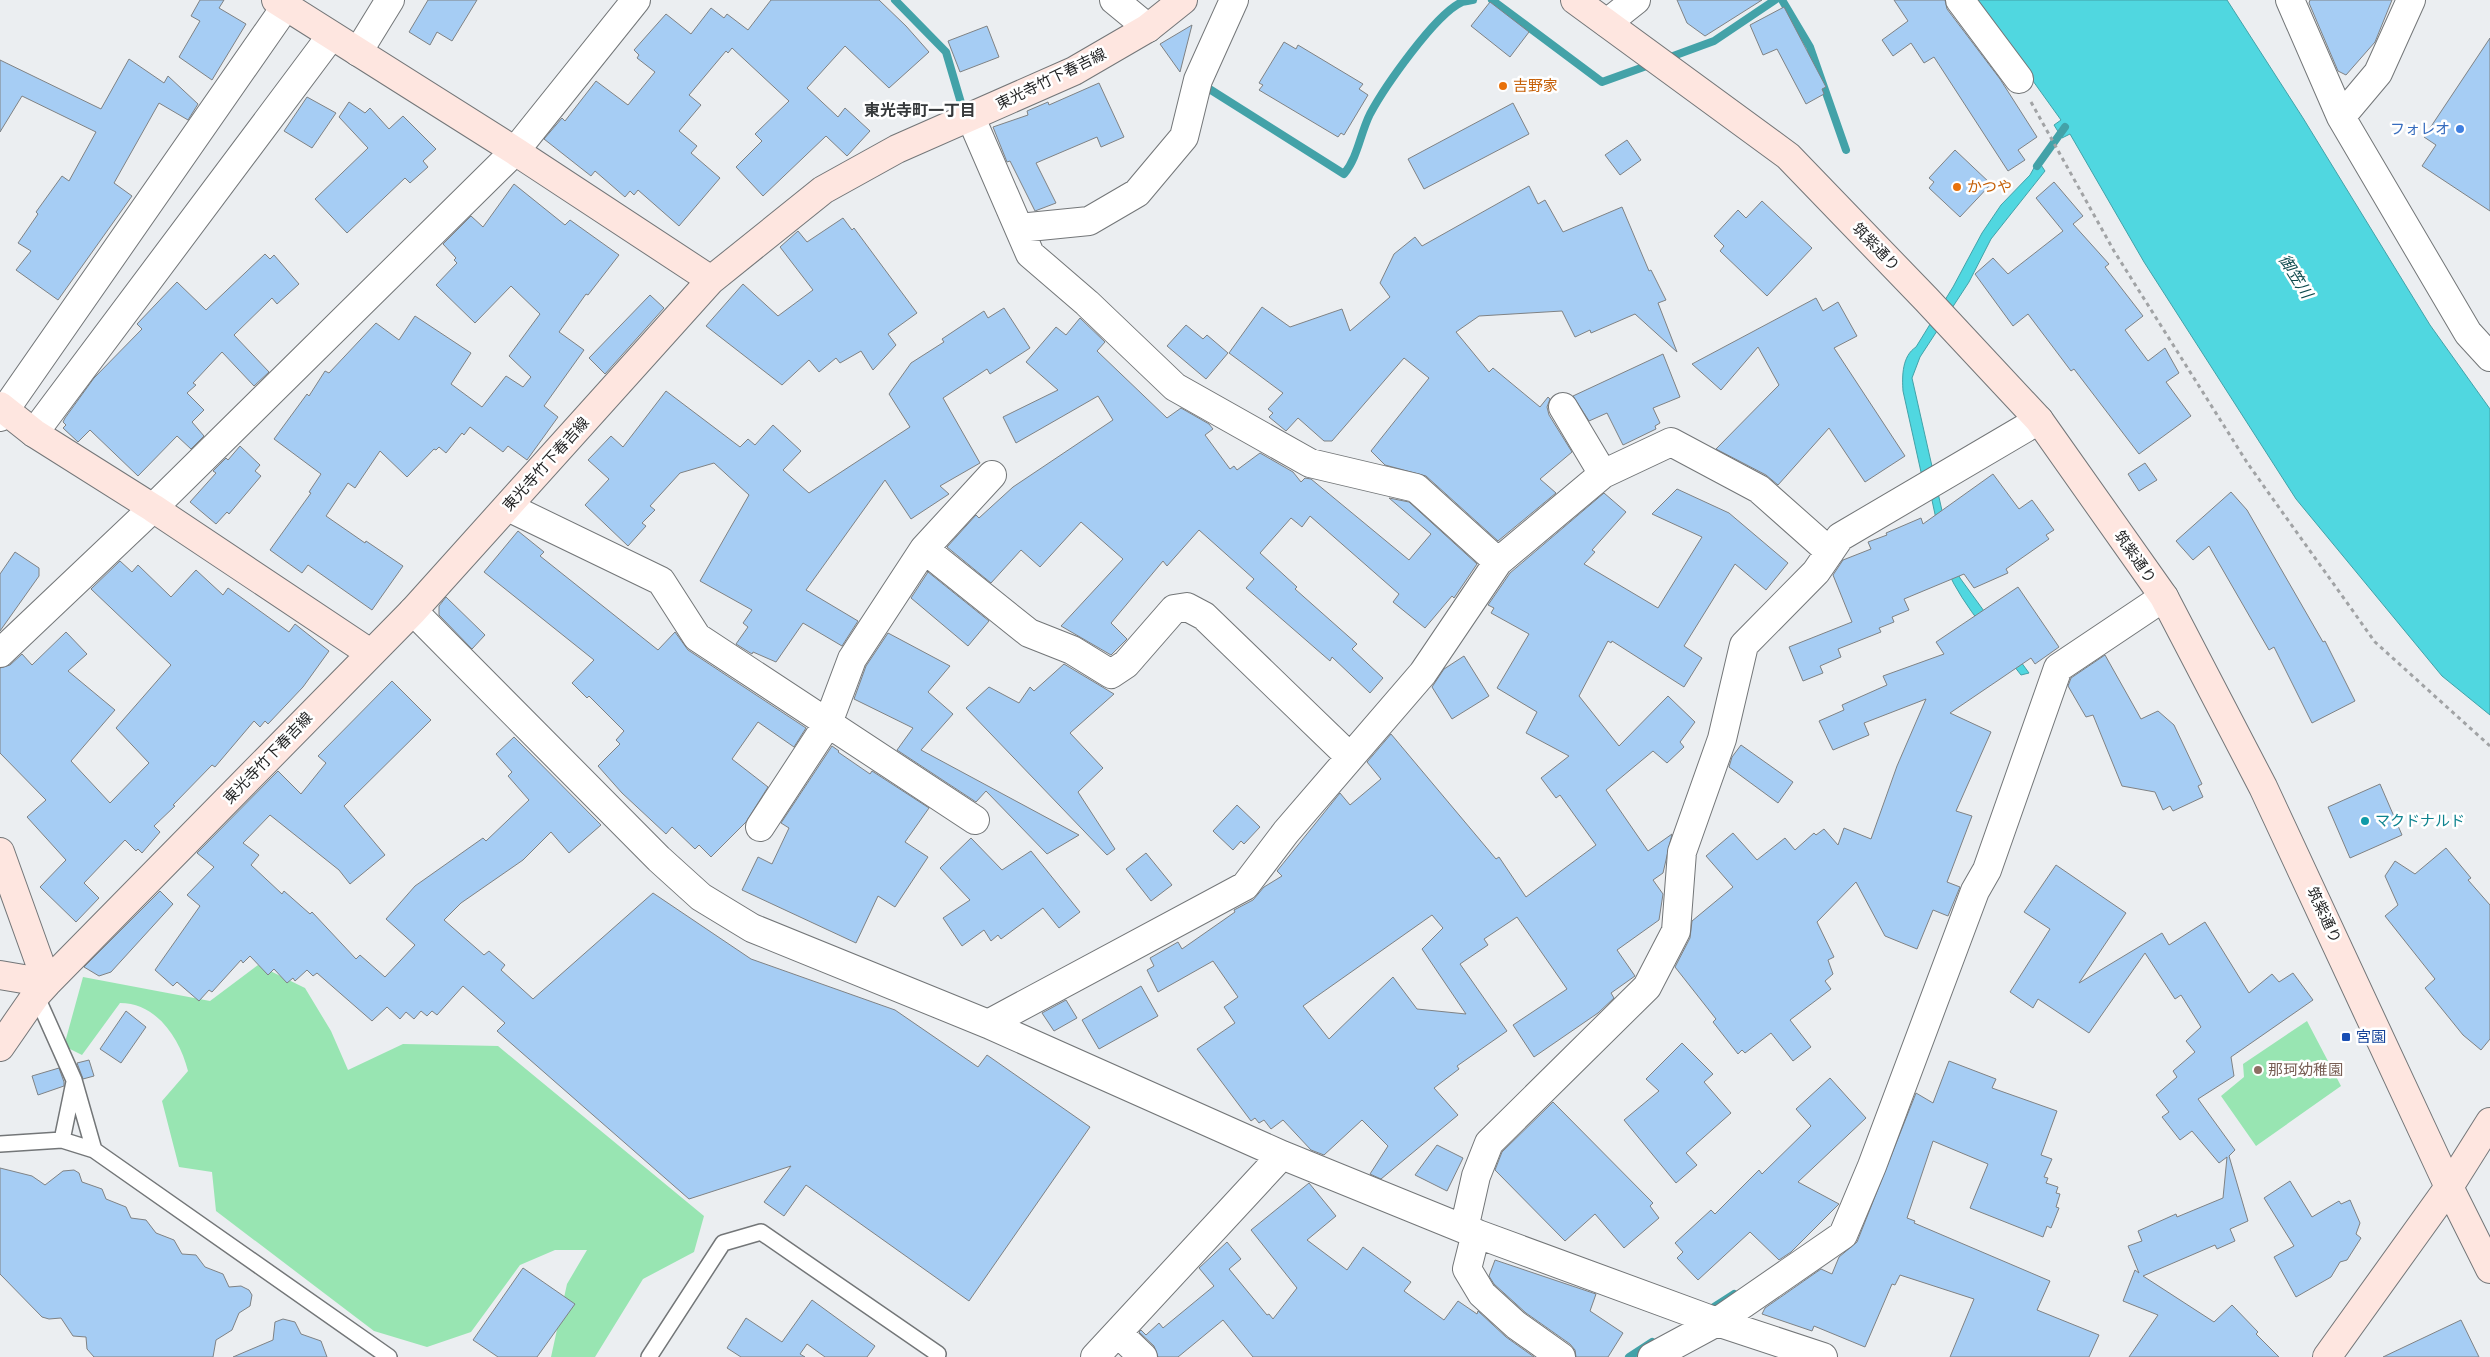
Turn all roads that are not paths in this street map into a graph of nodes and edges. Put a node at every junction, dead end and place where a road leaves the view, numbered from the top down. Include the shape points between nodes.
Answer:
1 (390, 0) edge
2 (636, 0) edge
3 (1114, 0) edge
4 (1183, 0) edge
5 (1234, 0) edge
6 (1576, 0) edge
7 (1636, 0) edge
8 (1960, 0) edge
9 (2290, 0) edge
10 (2411, 0) edge
11 (281, 3) edge
12 (1607, 24) junction
13 (1148, 28) junction
14 (331, 36) junction
15 (358, 52) junction
16 (2019, 79) road end
17 (2341, 117) junction
18 (971, 118) junction
19 (515, 151) junction
20 (1019, 228) junction
21 (711, 280) junction
22 (2490, 358) edge
23 (1563, 406) dead end
24 (2, 410) edge
25 (2039, 420) junction
26 (34, 433) junction
27 (1603, 474) junction
28 (992, 475) dead end
29 (508, 506) junction
30 (153, 508) junction
31 (924, 549) junction
32 (1830, 552) junction
33 (1498, 562) junction
34 (2164, 597) junction
35 (413, 611) junction
36 (0, 653) edge
37 (370, 653) junction
38 (828, 723) junction
39 (1350, 758) junction
40 (975, 820) dead end
41 (760, 827) dead end
42 (0, 852) edge
43 (0, 975) edge
44 (41, 989) junction
45 (988, 1024) junction
46 (0, 1046) edge
47 (74, 1080) junction
48 (2490, 1122) edge
49 (62, 1140) junction
50 (0, 1144) edge
51 (94, 1150) junction
52 (1282, 1155) junction
53 (2450, 1187) junction
54 (1470, 1231) junction
55 (2490, 1269) edge
56 (1718, 1322) junction
57 (1118, 1333) junction
58 (389, 1357) edge
59 (649, 1357) edge
60 (936, 1357) edge
61 (1095, 1357) edge
62 (1143, 1357) edge
63 (1561, 1357) edge
64 (1652, 1357) edge
65 (1823, 1357) edge
66 (2327, 1357) edge

1 - 15 street
2 - 19 street
3 - 13 street
4 - 13 street, 東光寺竹下春吉線
5 - 20 street via 1198,80 1184,137 1136,193 1089,221
6 - 12 street, 筑紫通り
7 - 12 street
8 - 16 street
9 - 17 street
10 - 17 street via 2378,73
11 - 14 street
11 - 24 street
12 - 25 street, 筑紫通り via 1788,156
13 - 18 street, 東光寺竹下春吉線 via 1074,71
14 - 15 street
14 - 26 street
15 - 19 street
17 - 22 street via 2468,333
18 - 20 street
18 - 21 street, 東光寺竹下春吉線 via 897,149 823,190
19 - 21 street
19 - 30 street
20 - 33 street via 1030,254 1176,388 1310,463 1416,488
21 - 29 street, 東光寺竹下春吉線
23 - 27 street
24 - 26 street
25 - 32 street via 1840,537
25 - 34 street, 筑紫通り
26 - 30 street
27 - 32 street via 1671,442 1759,489
27 - 33 street
28 - 31 street
29 - 35 street, 東光寺竹下春吉線
29 - 38 street via 661,581 697,637
30 - 36 street
30 - 37 street
31 - 38 street via 852,659
31 - 39 street via 1029,633 1072,650 1111,674 1126,664 1174,609 1186,607 1204,616
32 - 54 street via 1816,572 1744,645 1722,739 1682,852 1676,931 1647,986 1489,1143 1476,1176
33 - 39 street via 1423,673
34 - 53 street, 筑紫通り via 2276,813
34 - 56 street via 2058,668 1987,870 1975,891 1843,1235
35 - 37 street, 東光寺竹下春吉線
35 - 45 street via 659,860 701,897 752,928
37 - 44 street, 東光寺竹下春吉線
38 - 40 street
38 - 41 street
39 - 45 street via 1286,832 1245,886
42 - 44 street
43 - 44 street
44 - 46 street, 東光寺竹下春吉線
44 - 47 lane
45 - 52 street
47 - 49 lane
47 - 51 lane
48 - 53 street
49 - 50 lane
49 - 51 lane
51 - 58 lane
52 - 54 street
52 - 57 street
53 - 55 street, 筑紫通り
53 - 66 street
54 - 56 street
54 - 63 street via 1466,1268 1482,1294 1516,1325
56 - 64 street
56 - 65 street
57 - 61 street
57 - 62 street
59 - 60 lane via 723,1244 761,1232 938,1354

